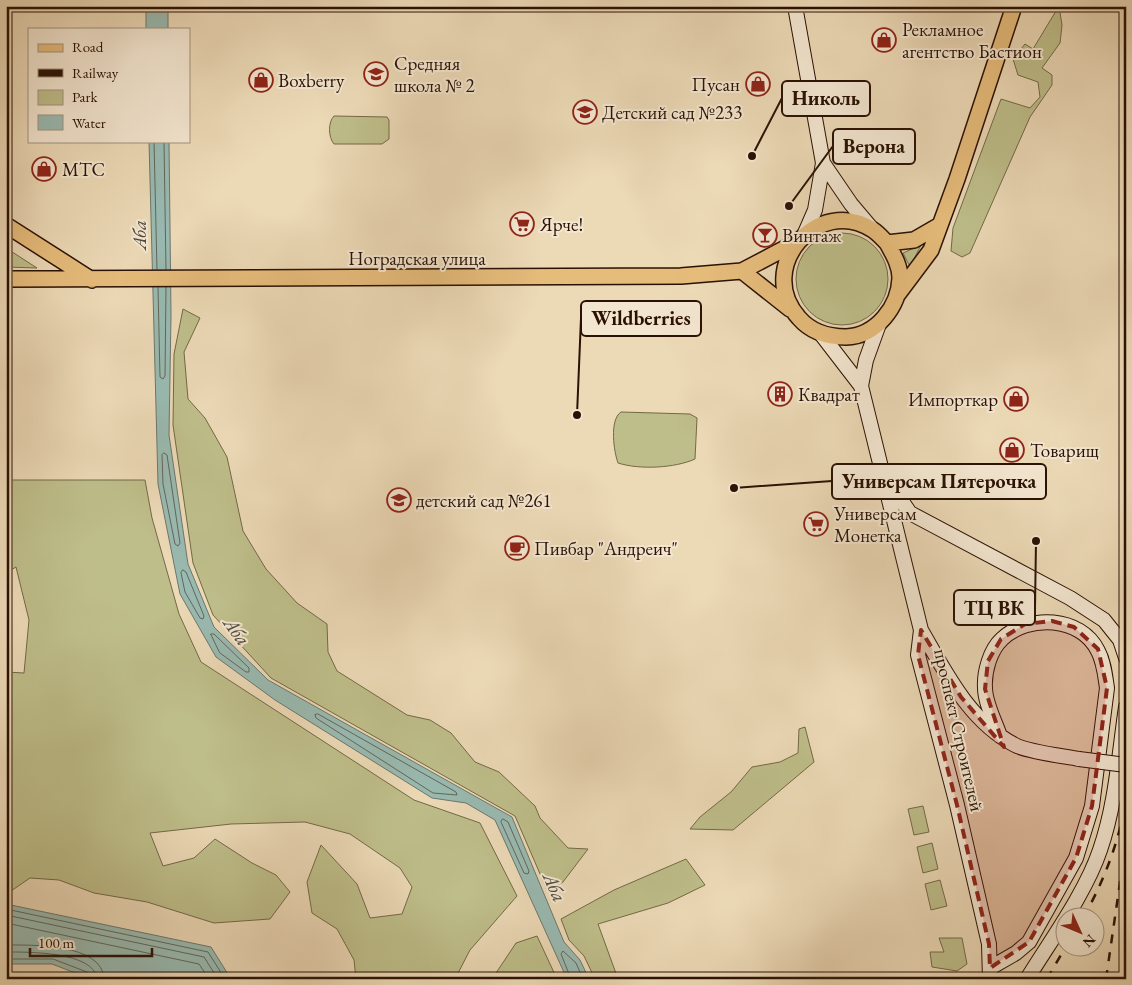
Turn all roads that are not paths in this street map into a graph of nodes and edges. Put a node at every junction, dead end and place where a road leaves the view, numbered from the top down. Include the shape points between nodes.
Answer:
1 (795, 6) edge
2 (1014, 6) edge
3 (823, 164) junction
4 (6, 225) edge
5 (940, 226) junction
6 (873, 230) junction
7 (801, 238) junction
8 (887, 243) junction
9 (742, 271) junction
10 (6, 279) edge
11 (92, 280) junction
12 (897, 296) junction
13 (793, 311) junction
14 (878, 324) junction
15 (821, 334) junction
16 (861, 386) junction
17 (882, 472) junction
18 (921, 630) junction
19 (1126, 658) edge
20 (1126, 707) edge
21 (1000, 736) junction
22 (1126, 765) edge
23 (990, 973) edge
24 (1027, 979) edge

1 - 3 main road
2 - 5 main road
3 - 6 main road
3 - 7 main road via 815,210
4 - 11 main road
5 - 8 main road via 914,240
5 - 12 main road via 931,250
6 - 7 main road via 856,223 838,221 821,224
6 - 8 main road
7 - 9 main road
7 - 13 main road via 787,258 783,276 785,294
8 - 12 main road via 896,259 900,277
9 - 11 main road, Ноградская улица via 662,276
9 - 13 main road
10 - 11 main road, Ноградская улица
12 - 14 main road via 890,311
13 - 15 main road
14 - 15 main road via 851,336
14 - 16 main road
15 - 16 main road
16 - 17 main road, проспект Строителей
17 - 18 main road, проспект Строителей
17 - 19 main road via 910,513 1070,598 1104,620 1120,640
18 - 21 main road via 961,697 983,724
18 - 23 main road, проспект Строителей via 918,655 989,944
20 - 24 main road via 1110,818 1100,851
21 - 22 main road, bridge via 1016,746
21 - 23 main road via 985,689 988,661 1001,639 1025,624 1052,621 1074,628 1098,649 1107,688 1092,806 1076,858 1029,942

